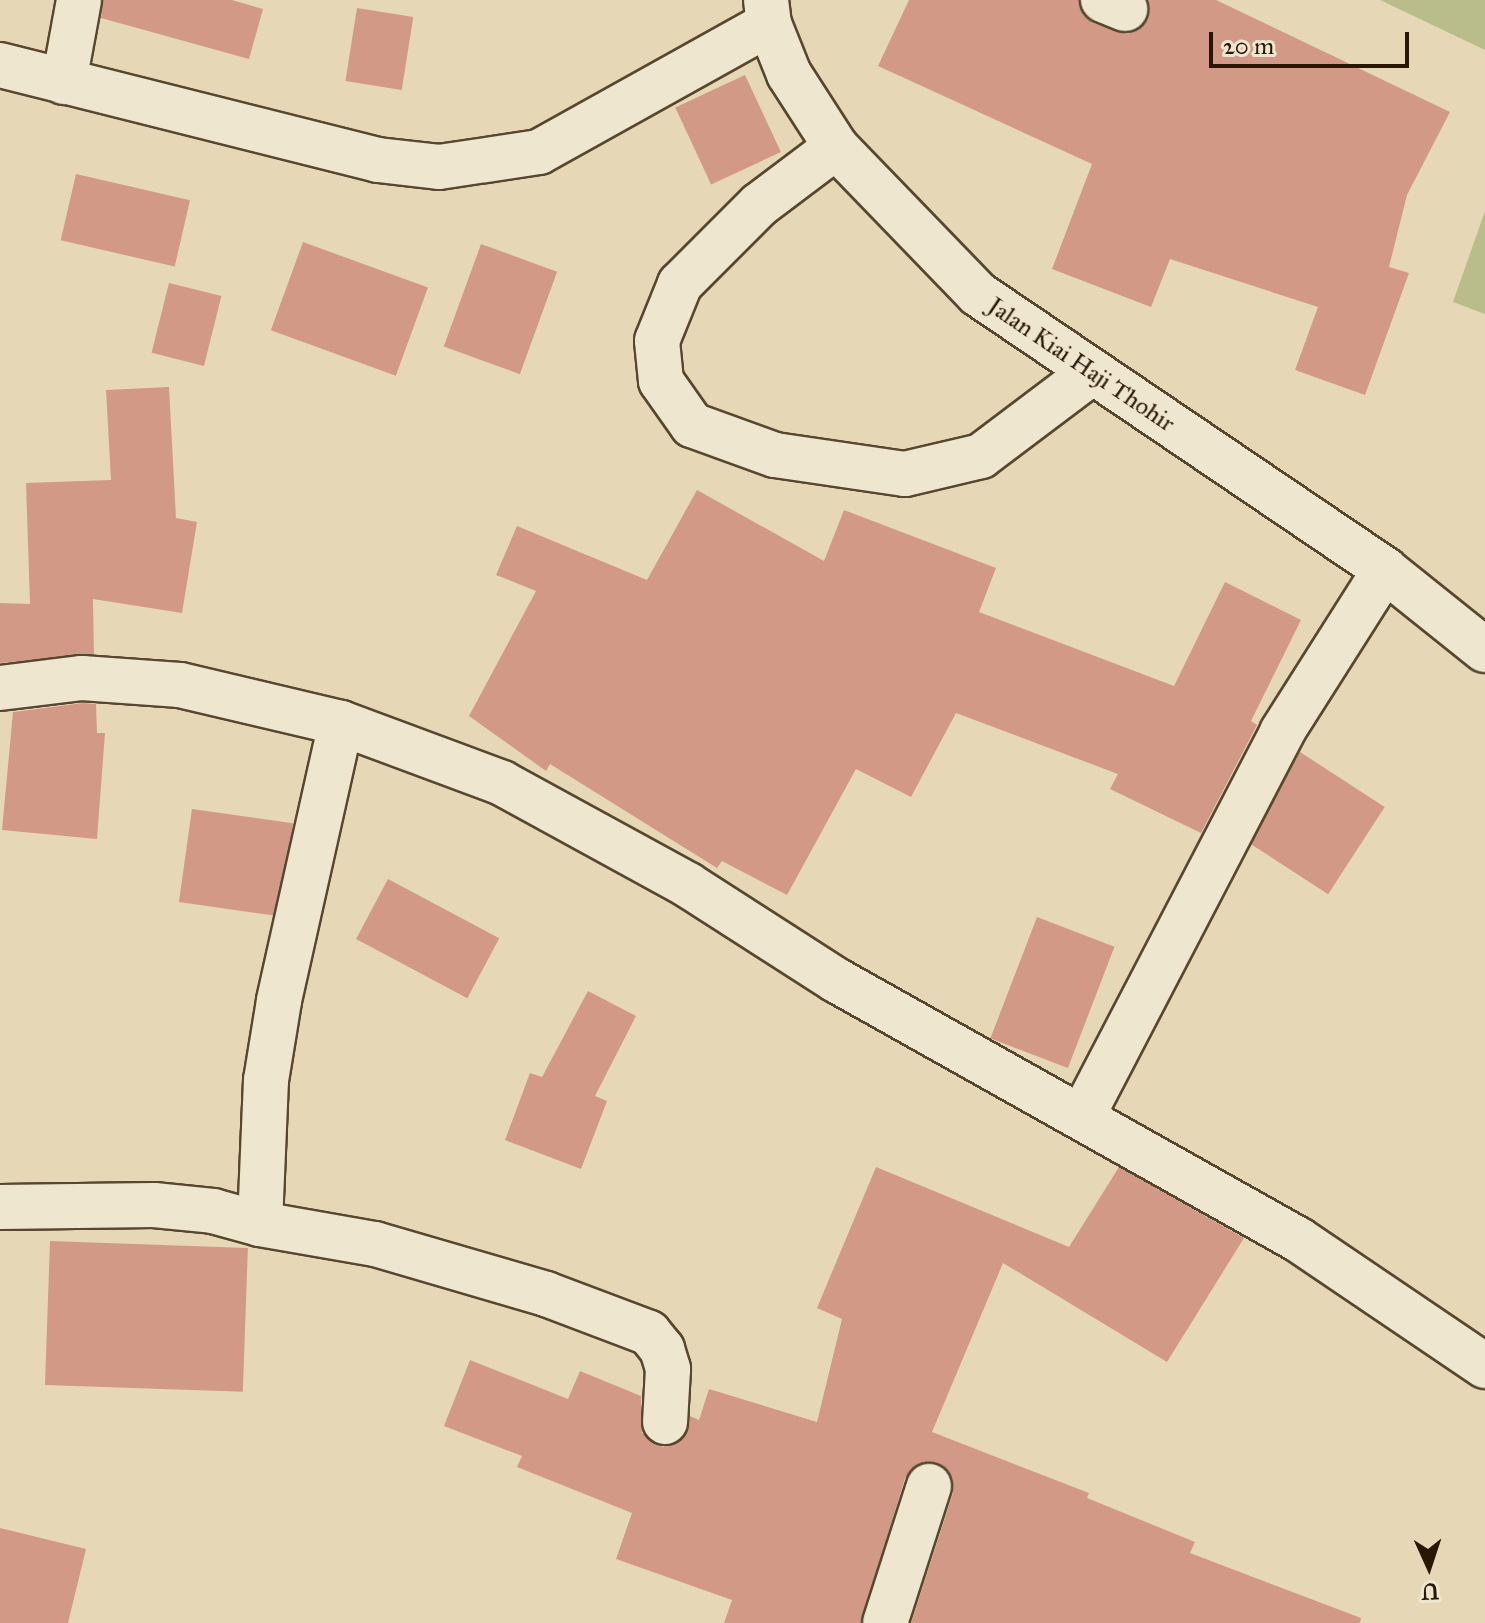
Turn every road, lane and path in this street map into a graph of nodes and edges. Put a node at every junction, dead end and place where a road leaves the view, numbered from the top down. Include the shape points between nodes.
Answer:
1 (79, 0) edge
2 (768, 12) edge
3 (0, 65) edge
4 (64, 82) junction
5 (836, 147) junction
6 (1090, 374) junction
7 (1385, 570) junction
8 (1485, 650) edge
9 (0, 688) edge
10 (341, 723) junction
11 (1083, 1115) junction
12 (0, 1207) edge
13 (260, 1224) junction
14 (1485, 1366) edge
15 (665, 1422) dead end
16 (929, 1486) dead end
17 (885, 1623) edge

1 - 4 street
2 - 4 street via 539,152 484,164 439,167 378,160
2 - 5 street, Jalan Kiai Haji Thohir via 789,74
3 - 4 street
5 - 6 street, Jalan Kiai Haji Thohir via 978,294
5 - 6 street via 759,205 680,284 657,341 661,381 692,425 775,455 905,474 981,456
6 - 7 street, Jalan Kiai Haji Thohir
7 - 8 street, Jalan Kiai Haji Thohir
7 - 11 street via 1282,732
9 - 10 street via 82,678 133,679
10 - 11 street via 502,783 688,885 836,980
10 - 13 street via 276,1014 266,1080
11 - 14 street via 1299,1240
12 - 13 street via 154,1205 213,1211
13 - 15 street via 375,1244 546,1294 649,1333 662,1349 668,1369
16 - 17 street

